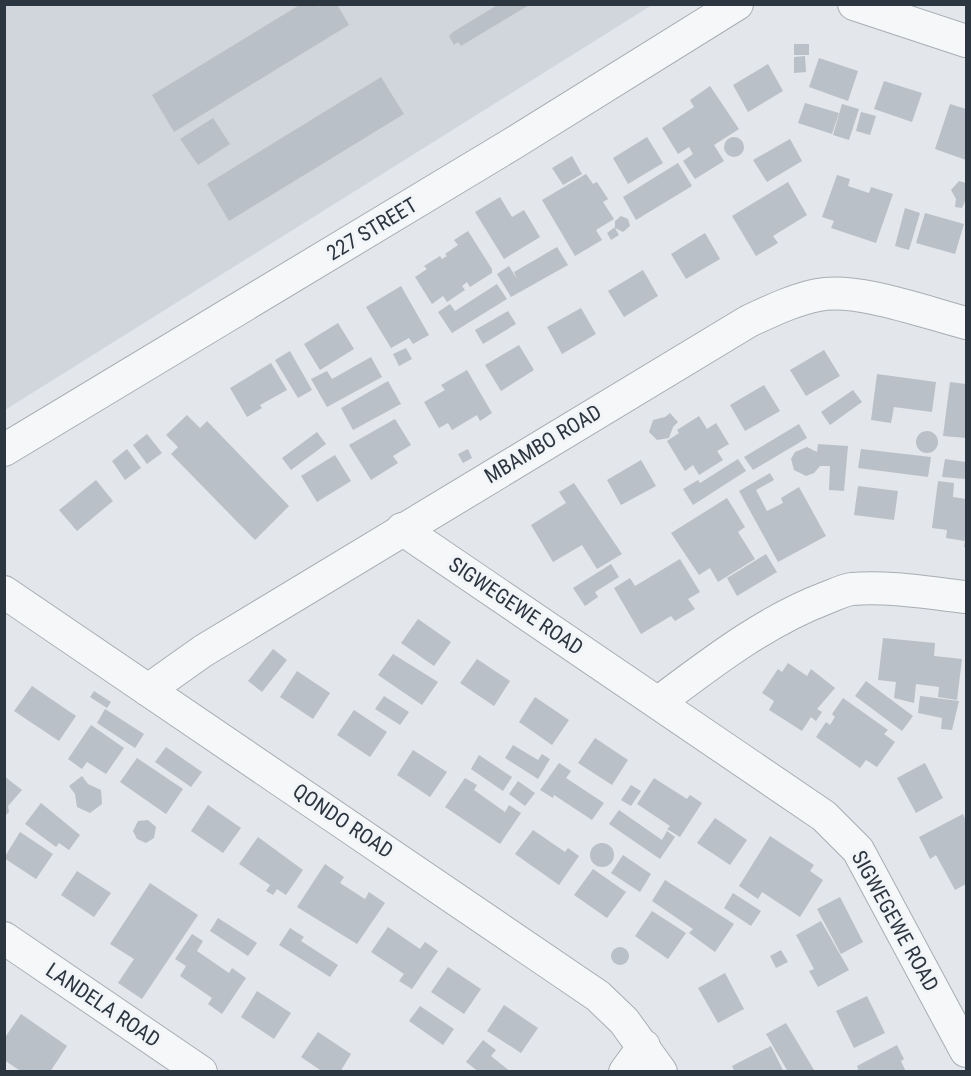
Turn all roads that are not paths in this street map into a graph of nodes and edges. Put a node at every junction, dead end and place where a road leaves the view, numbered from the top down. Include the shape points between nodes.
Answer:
1 (737, 4) edge
2 (854, 4) edge
3 (966, 41) edge
4 (966, 323) edge
5 (4, 450) edge
6 (402, 529) junction
7 (4, 592) edge
8 (966, 597) edge
9 (148, 690) junction
10 (659, 702) junction
11 (4, 938) edge
12 (644, 1046) junction
13 (966, 1051) edge
14 (201, 1071) edge
15 (625, 1071) edge
16 (661, 1071) edge

1 - 5 street, 227 STREET via 513,144
2 - 3 street
4 - 6 street, MBAMBO ROAD via 852,295 821,294 796,300 749,321
6 - 9 street, MBAMBO ROAD via 203,651
6 - 10 street, SIGWEGEWE ROAD
7 - 9 street, QONDO ROAD
8 - 10 street via 889,589 850,590 813,603 768,627 717,658
9 - 12 street, QONDO ROAD via 598,996
10 - 13 street, SIGWEGEWE ROAD via 843,832 858,850
11 - 14 street, LANDELA ROAD
12 - 15 street
12 - 16 street, QONDO ROAD

